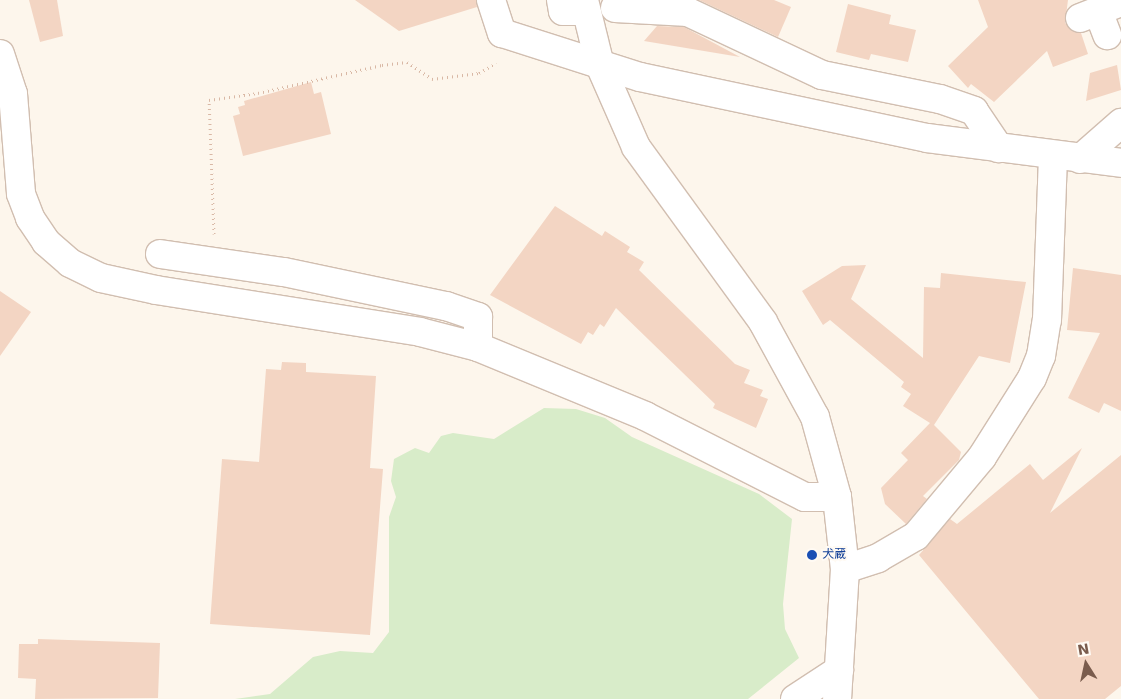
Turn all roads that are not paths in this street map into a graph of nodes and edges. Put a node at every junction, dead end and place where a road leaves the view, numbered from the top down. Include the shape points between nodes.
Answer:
1 (491, 0) edge
2 (561, 0) edge
3 (585, 5) edge
4 (615, 8) dead end
5 (0, 54) edge
6 (600, 64) junction
7 (1121, 123) edge
8 (999, 148) junction
9 (1053, 155) junction
10 (1080, 159) junction
11 (1121, 163) edge
12 (160, 254) dead end
13 (478, 347) junction
14 (837, 497) junction
15 (844, 569) junction
16 (839, 670) junction
17 (795, 699) edge
18 (837, 699) edge

1 - 6 street via 502,33
2 - 3 street via 563,11
3 - 6 street
4 - 8 street via 688,12 822,75 940,99 974,111
5 - 13 street via 13,94 21,194 30,218 46,242 70,263 102,278 156,290 420,332
6 - 8 street via 813,115
6 - 14 street via 636,147 790,366 815,417
7 - 10 street
8 - 9 street
9 - 10 street
9 - 15 street via 1047,320 1032,378 982,457 916,536 878,558
10 - 11 street
12 - 13 street via 215,265 284,272 446,306 478,317
13 - 14 street via 645,416 805,497
14 - 15 street
15 - 16 street
16 - 17 street
16 - 18 street

